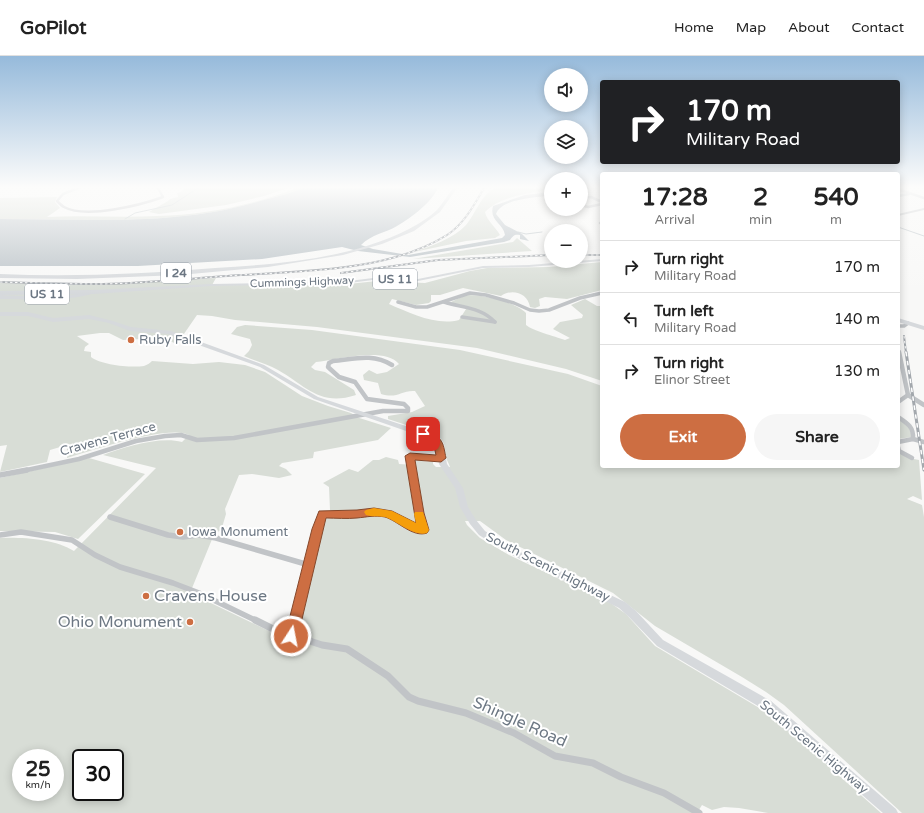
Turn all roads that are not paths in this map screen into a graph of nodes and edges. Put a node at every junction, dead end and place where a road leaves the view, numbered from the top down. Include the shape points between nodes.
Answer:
1 (411, 223) edge
2 (421, 223) edge
3 (600, 260) edge
4 (0, 272) edge
5 (0, 276) edge
6 (94, 292) junction
7 (0, 293) edge
8 (600, 293) edge
9 (0, 297) edge
10 (398, 302) dead end
11 (444, 302) junction
12 (0, 314) edge
13 (462, 317) dead end
14 (900, 321) edge
15 (908, 323) junction
16 (900, 326) edge
17 (924, 328) edge
18 (900, 358) edge
19 (392, 365) dead end
20 (908, 395) junction
21 (924, 400) edge
22 (900, 401) edge
23 (918, 401) junction
24 (924, 405) edge
25 (364, 415) junction
26 (900, 418) edge
27 (913, 439) junction
28 (900, 442) edge
29 (924, 442) edge
30 (900, 452) edge
31 (441, 458) junction
32 (912, 458) dead end
33 (0, 475) edge
34 (110, 517) dead end
35 (0, 535) edge
36 (309, 565) junction
37 (291, 636) junction
38 (698, 813) edge
39 (892, 813) edge

1 - 4 highway, I 24 via 368,242 285,260 183,269 86,273
2 - 5 highway, I 24 via 395,237 351,252 278,264 182,273 78,277
3 - 6 main road, Cummings Highway / US 11 via 483,267 418,280 373,279 341,283 187,286
6 - 7 main road, Cummings Highway / US 11
6 - 9 main road via 72,296
8 - 11 street via 540,311 486,295 470,293
10 - 11 street via 420,308
11 - 13 street via 488,313 495,322
12 - 25 main road, South Scenic Highway via 28,314 53,320 89,317 130,329 169,332 262,366 308,394
14 - 15 main road
15 - 16 street
15 - 17 main road
18 - 20 street
19 - 25 street, Cravens Terrace via 382,359 371,357 329,363 328,367 339,377 355,382 367,399 404,404 408,408 408,411 402,412 383,411
20 - 22 street
20 - 23 street
21 - 23 street
23 - 24 street
25 - 31 main road, South Scenic Highway via 434,438 439,444
25 - 33 street, Cravens Terrace via 234,438 197,440 181,435 165,436 136,441 79,459
26 - 27 street via 912,427
27 - 28 street
27 - 29 street
30 - 32 street
31 - 36 street via 410,456 423,530 389,514 322,514
31 - 39 main road, South Scenic Highway via 459,488 468,515 486,536 509,550 622,605 660,643 767,705
34 - 36 street via 168,535 216,538
35 - 37 street via 21,532 72,540 120,567 199,593
36 - 37 street
37 - 38 street, Shingle Road via 347,649 388,676 409,697 466,713 514,732 555,756 593,763 664,793

